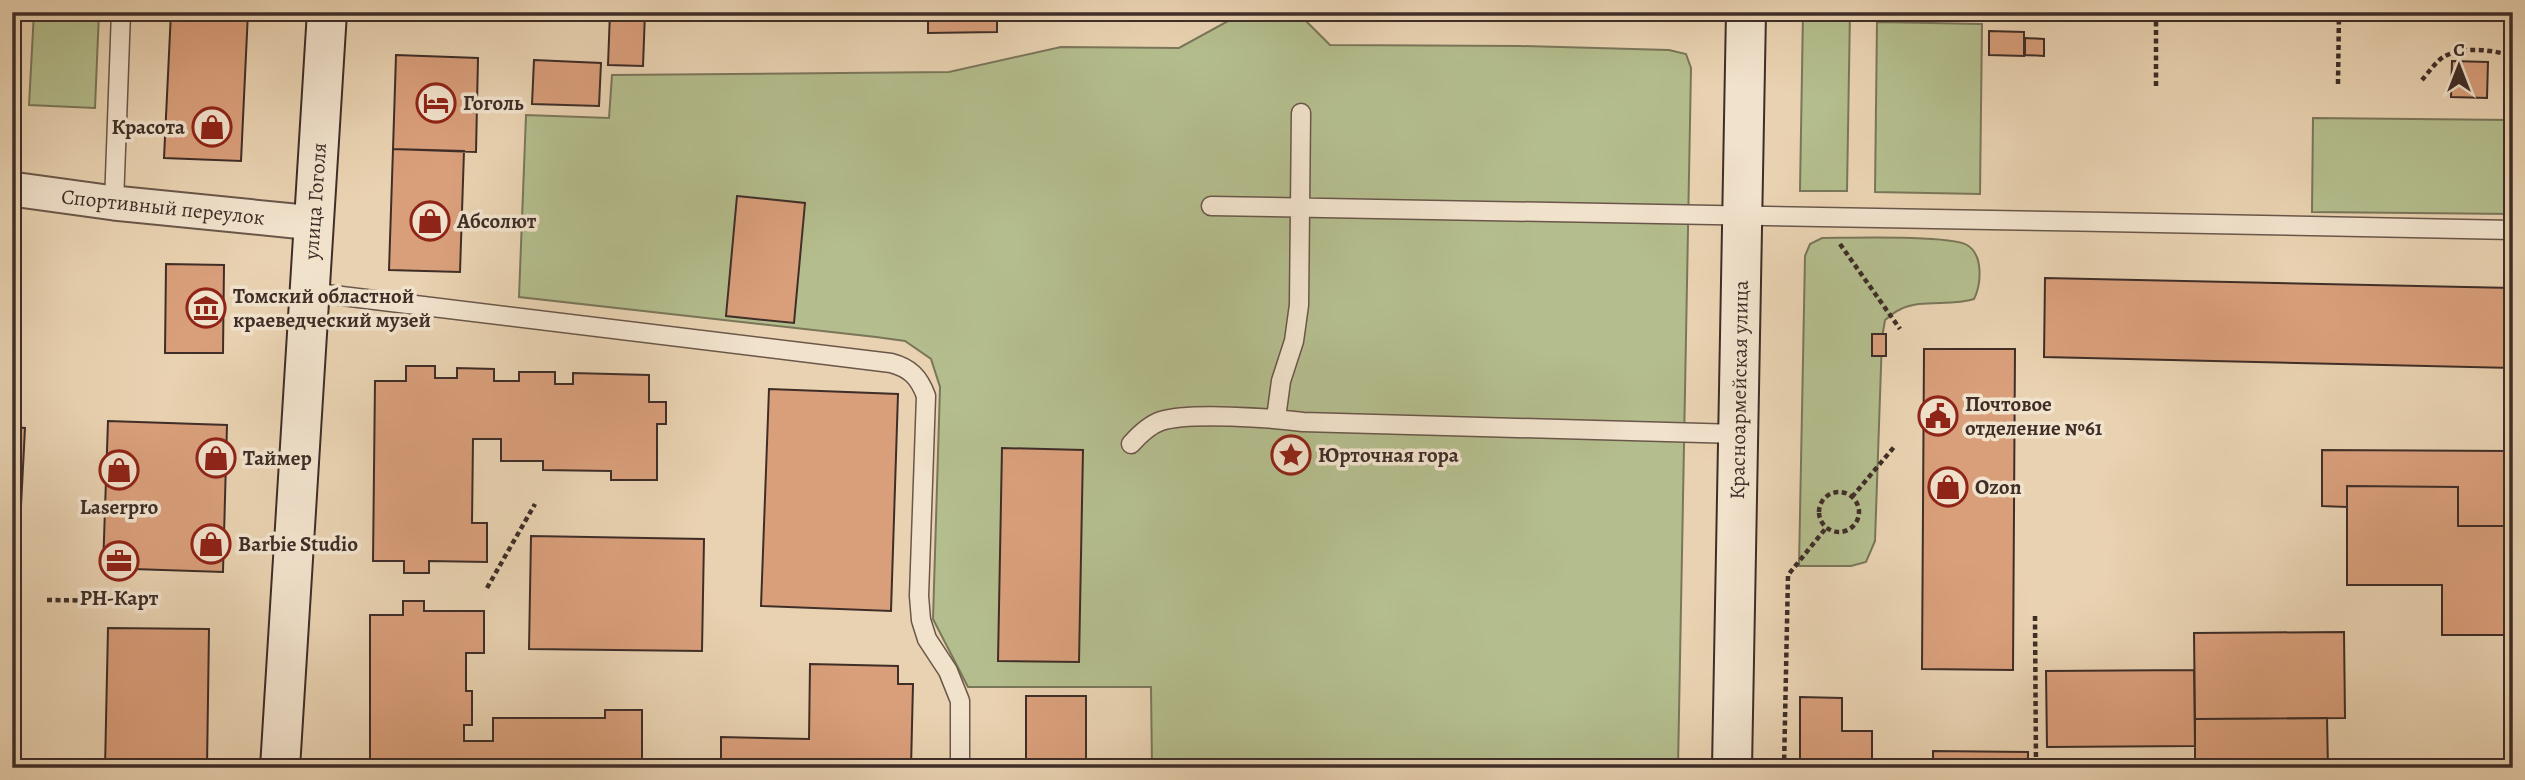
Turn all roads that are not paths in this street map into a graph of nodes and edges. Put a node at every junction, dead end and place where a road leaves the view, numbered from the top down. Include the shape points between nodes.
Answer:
1 (121, 12) edge
2 (327, 12) edge
3 (1746, 12) edge
4 (1301, 113) dead end
5 (12, 189) edge
6 (114, 203) junction
7 (1211, 206) dead end
8 (1301, 207) junction
9 (1742, 214) junction
10 (314, 223) junction
11 (2513, 230) edge
12 (309, 292) junction
13 (1276, 418) junction
14 (1738, 434) junction
15 (1130, 444) dead end
16 (279, 768) edge
17 (960, 768) edge
18 (1732, 768) edge

1 - 6 lane
2 - 10 main road, улица Гоголя
3 - 9 main road, Красноармейская улица
4 - 8 lane
5 - 6 street, Спортивный переулок
6 - 10 street, Спортивный переулок
7 - 8 lane
8 - 9 lane
8 - 13 lane via 1299,305
9 - 11 lane
9 - 14 main road, Красноармейская улица
10 - 12 main road, улица Гоголя
12 - 16 main road, улица Гоголя
12 - 17 lane via 891,363 913,373 926,396 921,620 960,701
13 - 14 lane via 1317,423
13 - 15 lane via 1162,421
14 - 18 main road, Красноармейская улица

